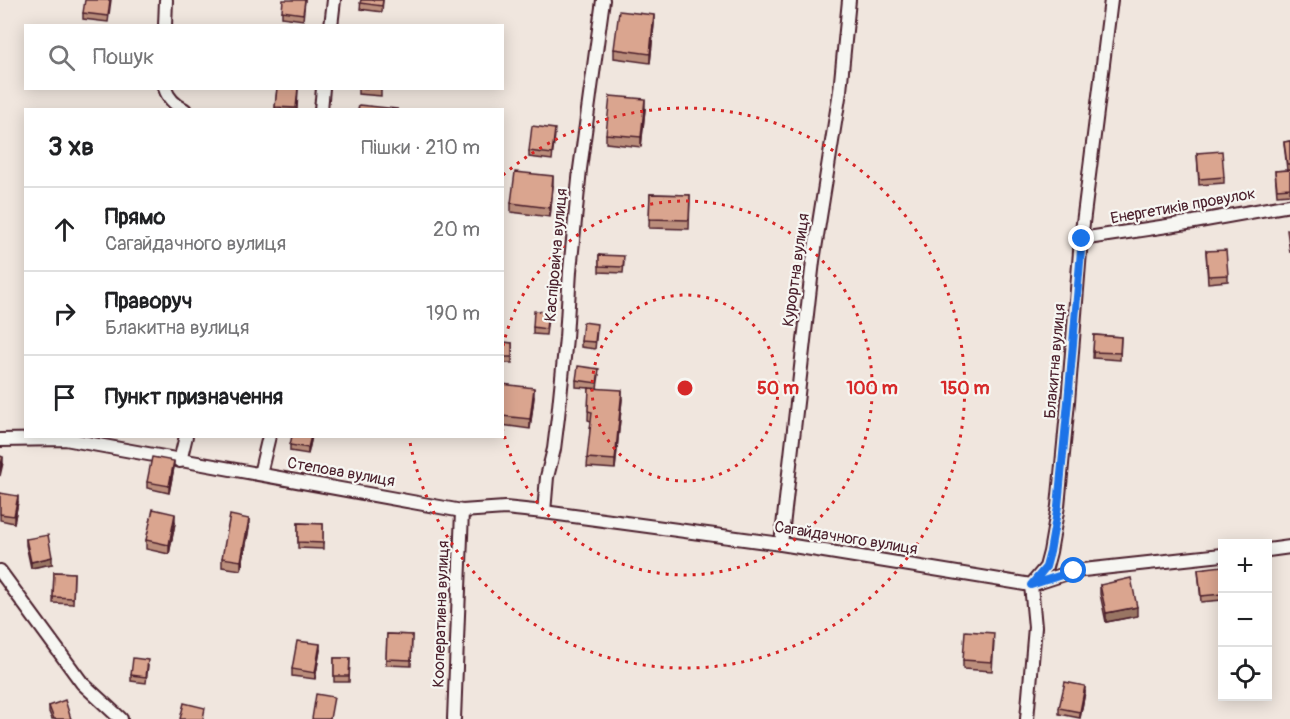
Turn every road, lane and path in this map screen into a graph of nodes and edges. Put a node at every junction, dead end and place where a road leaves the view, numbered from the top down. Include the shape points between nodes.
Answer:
1 (166, 0) edge
2 (334, 0) edge
3 (603, 0) edge
4 (849, 0) edge
5 (1111, 0) edge
6 (165, 24) edge
7 (331, 24) edge
8 (166, 90) edge
9 (323, 90) edge
10 (182, 108) edge
11 (321, 108) edge
12 (1290, 205) edge
13 (1082, 239) junction
14 (186, 438) edge
15 (269, 438) edge
16 (0, 440) edge
17 (180, 461) junction
18 (260, 474) junction
19 (462, 511) junction
20 (544, 512) junction
21 (781, 544) junction
22 (1290, 547) edge
23 (1272, 549) edge
24 (1218, 555) edge
25 (0, 571) edge
26 (1031, 585) junction
27 (121, 719) edge
28 (454, 719) edge
29 (1027, 719) edge

1 - 6 street
2 - 7 street
3 - 20 street, Каспіровича вулиця via 580,169 566,338
4 - 21 street, Курортна вулиця via 840,91 813,261
5 - 13 street, Блакитна вулиця
8 - 10 street
9 - 11 street
12 - 13 street, Енергетиків провулок
13 - 26 street, Блакитна вулиця via 1058,506 1046,567
14 - 17 street
15 - 18 street
16 - 17 street, Степова вулиця via 65,440
17 - 18 street, Степова вулиця
18 - 19 street, Степова вулиця
19 - 20 street, Сагайдачного вулиця via 505,508
19 - 28 street, Кооперативна вулиця
20 - 21 street, Сагайдачного вулиця
21 - 26 street, Сагайдачного вулиця
22 - 23 street
24 - 26 street, Сагайдачного вулиця via 1074,571
25 - 27 street via 82,683
26 - 29 street via 1035,627

